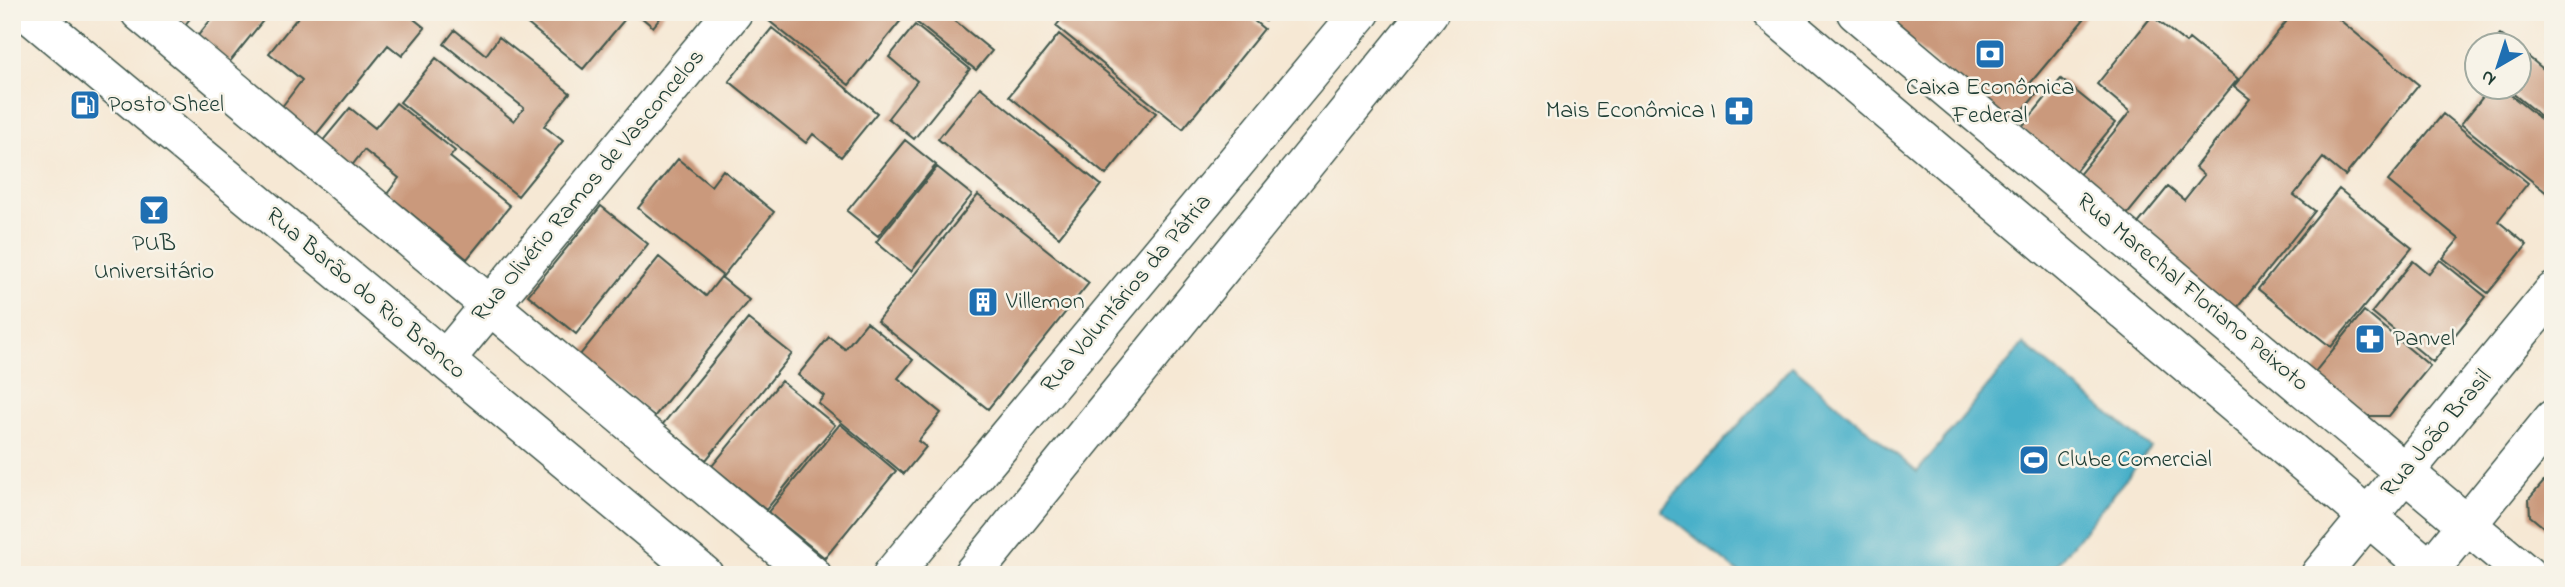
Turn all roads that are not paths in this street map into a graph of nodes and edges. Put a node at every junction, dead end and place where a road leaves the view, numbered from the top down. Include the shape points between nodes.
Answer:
1 (27, 12) edge
2 (141, 12) edge
3 (733, 12) edge
4 (1362, 12) edge
5 (1429, 12) edge
6 (1771, 12) edge
7 (1856, 12) edge
8 (2553, 292) edge
9 (490, 305) junction
10 (445, 359) junction
11 (2553, 419) edge
12 (2406, 473) junction
13 (2367, 517) junction
14 (2468, 526) junction
15 (2431, 573) edge
16 (704, 575) edge
17 (813, 575) edge
18 (892, 575) edge
19 (972, 575) edge
20 (2320, 575) edge
21 (2527, 575) edge

1 - 10 street, Rua Barão do Rio Branco
2 - 9 street
3 - 9 street, Rua Olivério Ramos de Vasconcelos
4 - 18 street, Rua Voluntários da Pátria
5 - 19 street
6 - 13 street
7 - 12 street, Rua Marechal Floriano Peixoto
8 - 12 street, Rua João Brasil
9 - 10 street, Rua Olivério Ramos de Vasconcelos
9 - 17 street
10 - 16 street, Rua Barão do Rio Branco
11 - 14 street
12 - 13 street, Rua João Brasil
12 - 14 street, Rua Marechal Floriano Peixoto
13 - 15 street
13 - 20 street, Rua João Brasil
14 - 15 street
14 - 21 street, Rua Marechal Floriano Peixoto

